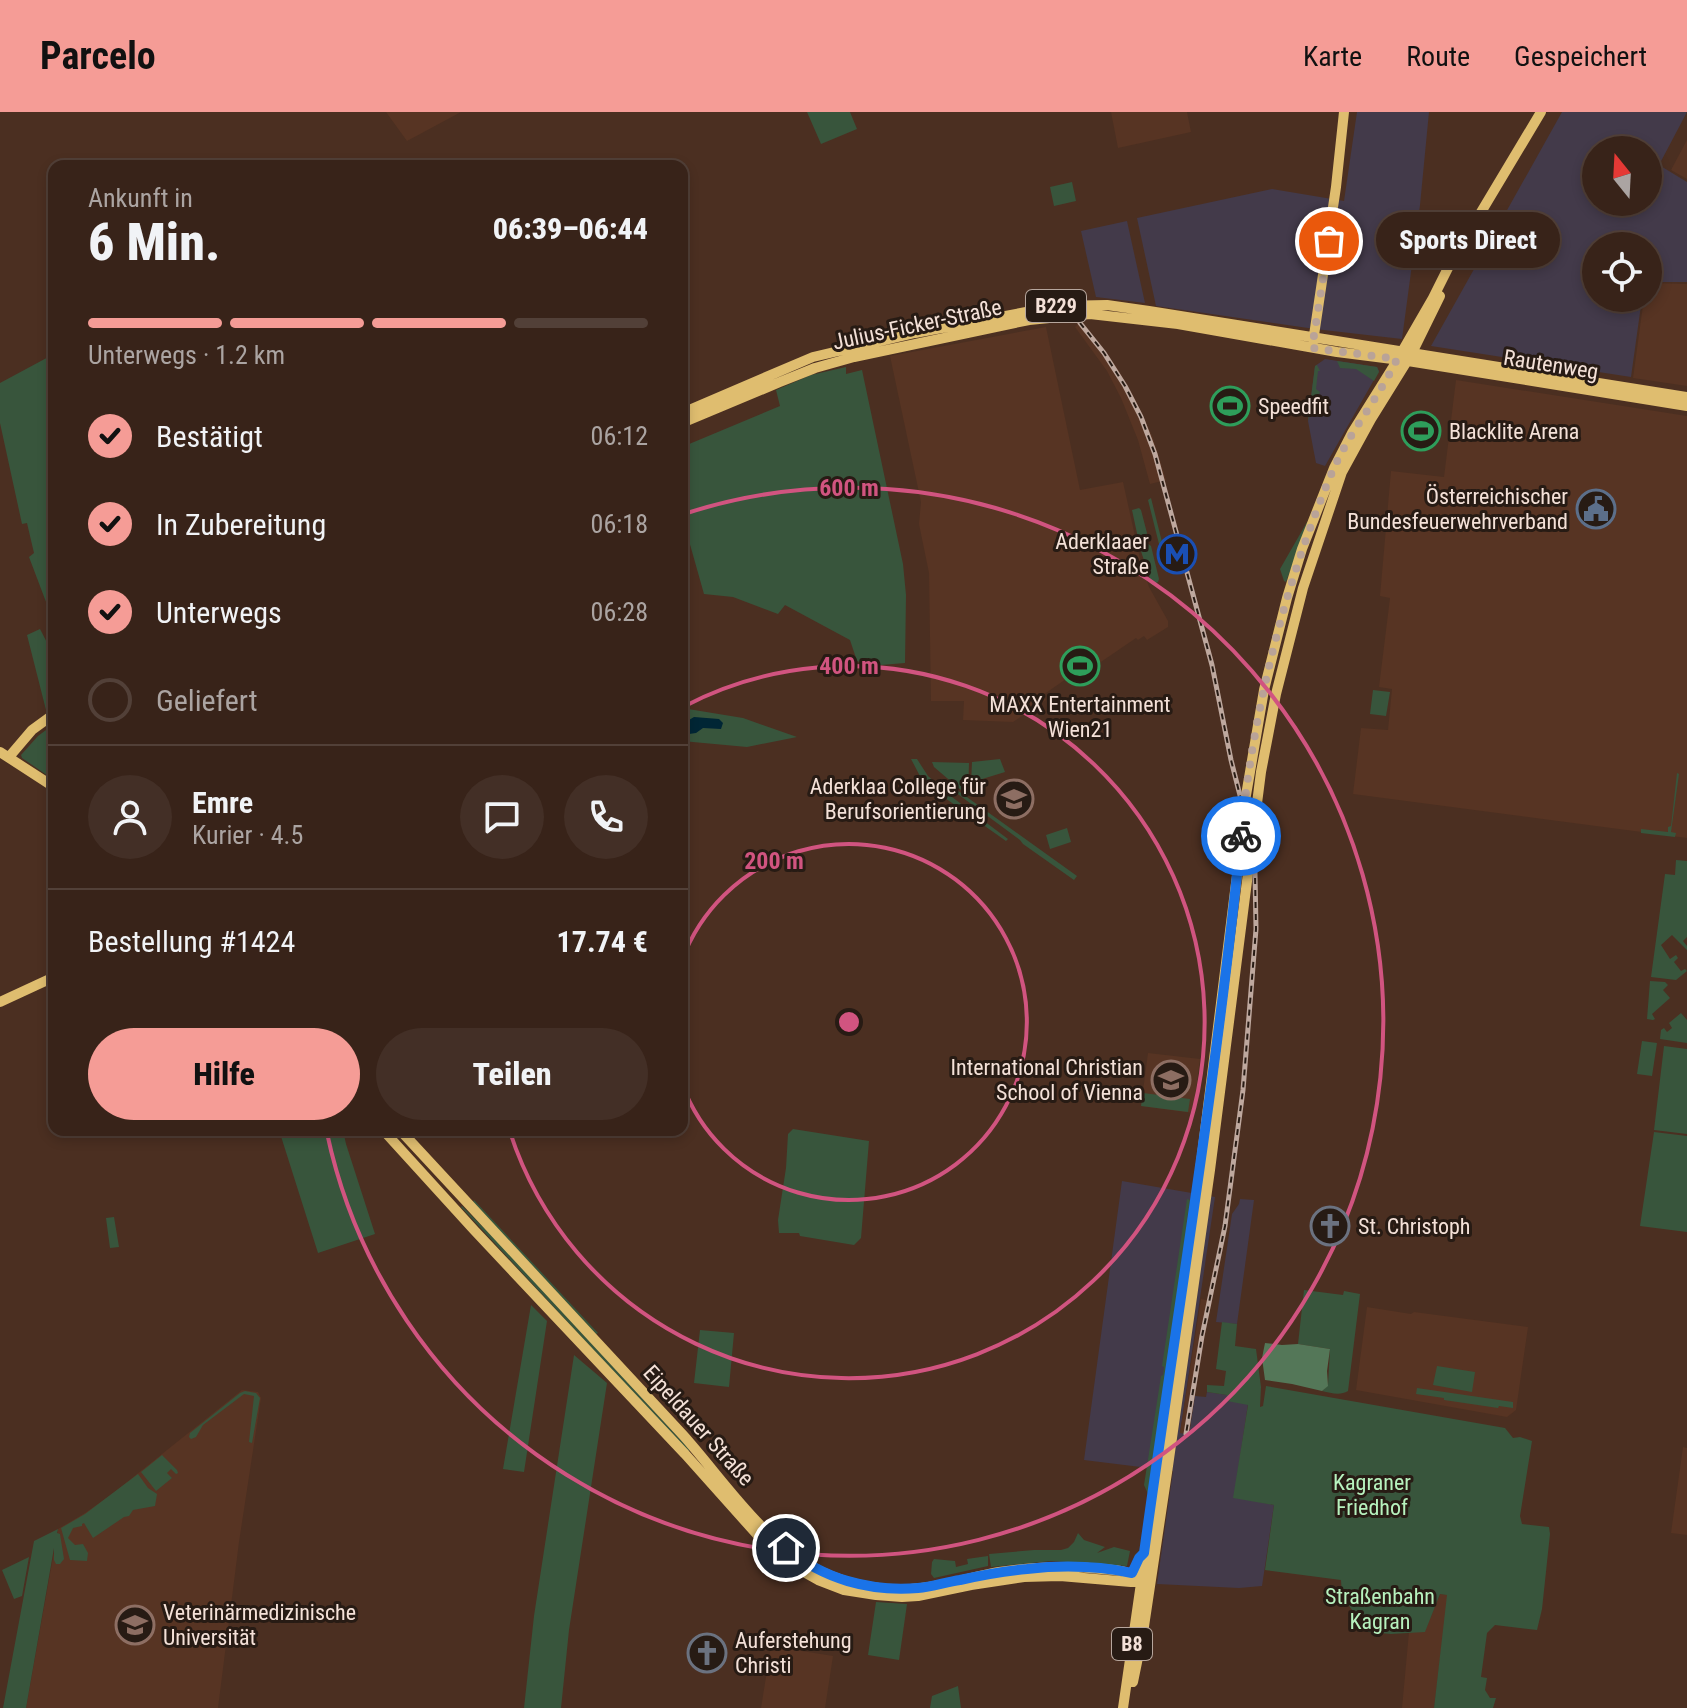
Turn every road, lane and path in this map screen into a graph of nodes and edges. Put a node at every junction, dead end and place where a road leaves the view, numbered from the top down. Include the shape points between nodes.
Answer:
1 (1344, 112) edge
2 (1541, 112) edge
3 (1197, 323) junction
4 (1313, 342) junction
5 (1405, 356) junction
6 (1687, 397) edge
7 (1687, 406) edge
8 (688, 410) edge
9 (688, 421) edge
10 (48, 718) edge
11 (5, 755) edge
12 (48, 783) edge
13 (48, 980) edge
14 (0, 1002) edge
15 (388, 1136) edge
16 (406, 1136) edge
17 (1144, 1553) junction
18 (1132, 1573) junction
19 (1146, 1582) junction
20 (1123, 1708) edge
21 (1129, 1708) edge

1 - 4 main road
2 - 5 main road, B8 via 1450,264
3 - 4 main road, Julius-Ficker-Straße / B229
3 - 8 main road, Julius-Ficker-Straße / B229 via 1107,305 1041,308 813,357
3 - 9 main road, Julius-Ficker-Straße / B229 via 1090,314 1029,320 815,368
4 - 5 main road, Julius-Ficker-Straße / B229
5 - 6 main road, Rautenweg / B229
5 - 7 main road, Rautenweg / B229
5 - 17 main road, B8 via 1334,468 1302,549 1264,690
5 - 19 main road, B8 via 1342,472 1327,511 1276,694
10 - 11 main road
11 - 12 main road
13 - 14 main road
15 - 19 main road, Eipeldauer Straße via 761,1539 791,1565 844,1590 902,1597 1024,1577
16 - 18 main road, Eipeldauer Straße via 772,1536 799,1559 844,1581 896,1589 1050,1567
17 - 18 main road
17 - 19 main road, B8
18 - 19 main road
19 - 20 main road, B8
19 - 21 main road, B8

